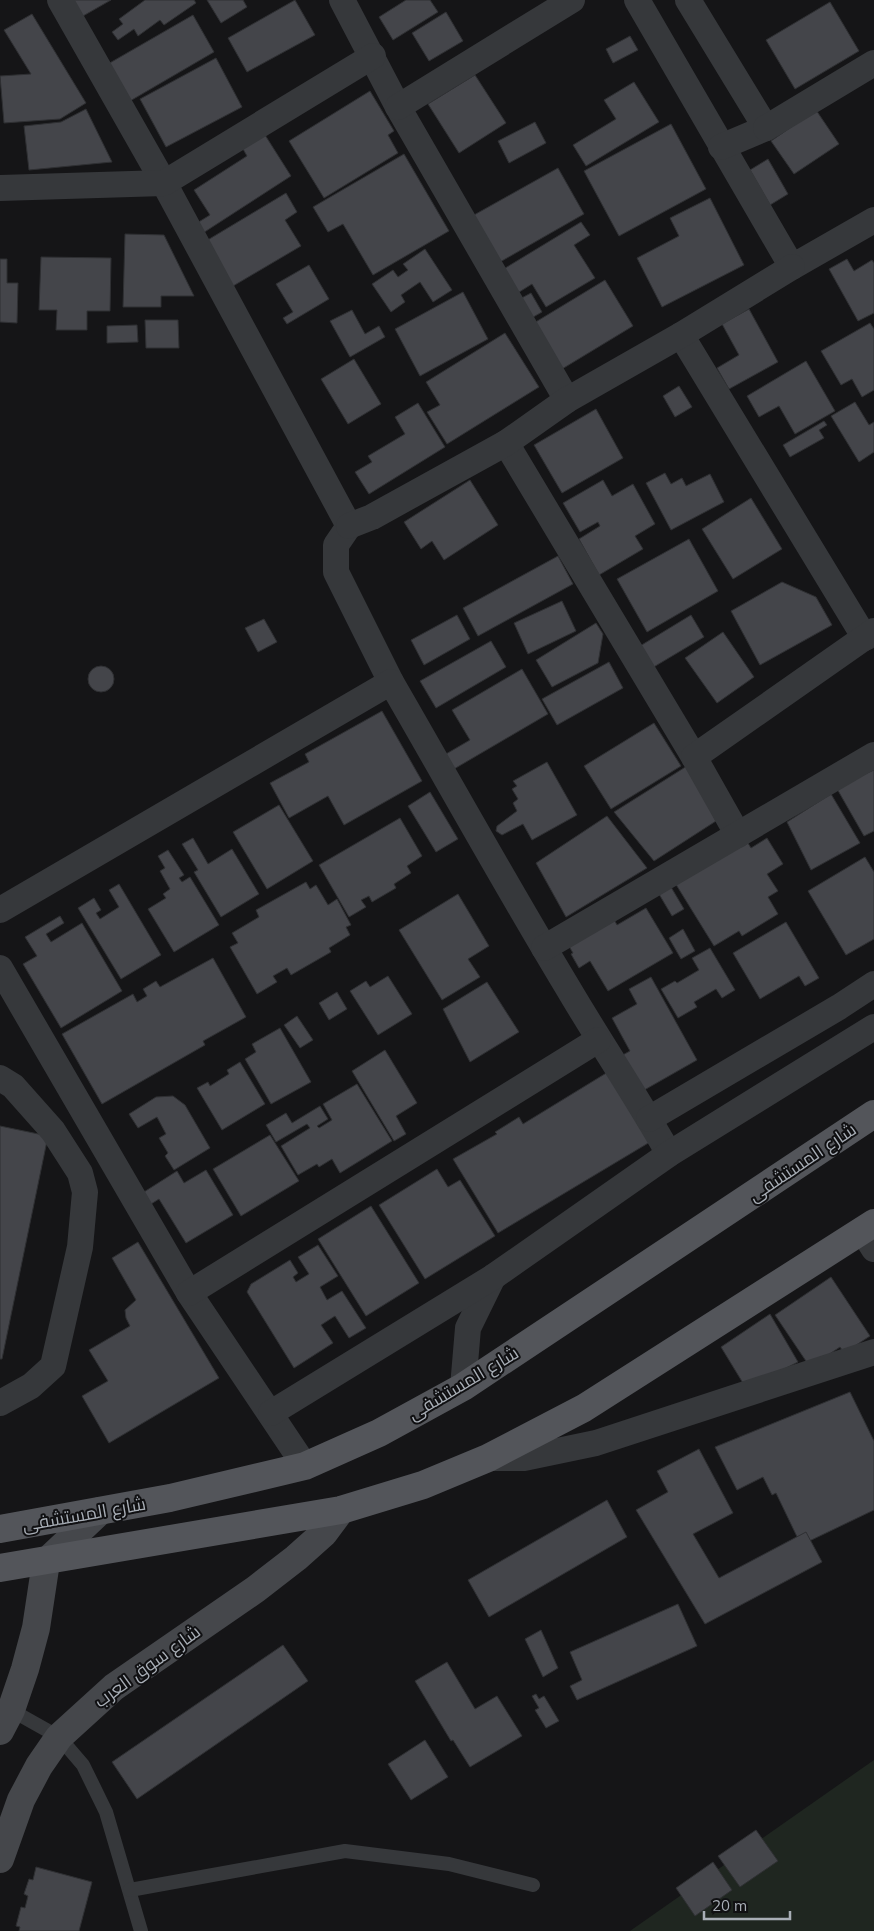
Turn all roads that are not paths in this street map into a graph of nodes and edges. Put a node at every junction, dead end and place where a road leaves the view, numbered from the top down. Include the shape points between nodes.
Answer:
1 (60, 0) edge
2 (342, 0) edge
3 (572, 0) edge
4 (637, 0) edge
5 (688, 0) edge
6 (372, 56) junction
7 (874, 63) edge
8 (398, 107) junction
9 (766, 128) junction
10 (722, 147) junction
11 (164, 183) junction
12 (0, 188) edge
13 (870, 231) edge
14 (792, 267) junction
15 (681, 335) junction
16 (567, 400) junction
17 (506, 443) junction
18 (350, 526) junction
19 (869, 634) edge
20 (391, 682) junction
21 (874, 755) edge
22 (694, 757) junction
23 (738, 834) junction
24 (0, 910) edge
25 (544, 948) junction
26 (0, 968) edge
27 (874, 984) edge
28 (874, 1027) edge
29 (598, 1040) junction
30 (0, 1078) edge
31 (874, 1114) edge
32 (649, 1119) junction
33 (669, 1154) junction
34 (870, 1234) edge
35 (493, 1277) junction
36 (189, 1293) junction
37 (874, 1352) edge
38 (463, 1387) junction
39 (0, 1403) edge
40 (271, 1414) junction
41 (488, 1458) junction
42 (304, 1466) junction
43 (341, 1510) junction
44 (100, 1511) junction
45 (0, 1529) edge
46 (46, 1562) junction
47 (0, 1568) edge
48 (6, 1720) edge
49 (59, 1737) junction
50 (0, 1859) edge
51 (533, 1886) dead end
52 (130, 1890) junction
53 (141, 1931) edge

1 - 11 street
2 - 6 street
3 - 8 street
4 - 10 street
5 - 9 street
6 - 8 street
6 - 11 street
7 - 9 street
8 - 16 street
9 - 10 street
10 - 14 street
11 - 12 street
11 - 18 street
13 - 14 street
14 - 15 street
15 - 16 street
15 - 19 street
16 - 17 street
17 - 18 street
17 - 22 street
18 - 20 street via 336,544 336,572
19 - 22 street
20 - 24 street
20 - 25 street
21 - 23 street
22 - 23 street
23 - 25 street
25 - 29 street
26 - 36 street
27 - 32 street
28 - 33 street
29 - 32 street
29 - 36 street
30 - 39 street via 13,1086 53,1132 80,1173 85,1192 80,1247 53,1366 31,1386
31 - 38 main road, شارع المستشفى
32 - 33 street
33 - 35 street
34 - 41 main road via 584,1408
35 - 38 street via 468,1328
35 - 40 street
36 - 40 street
37 - 41 street via 596,1443 524,1458
38 - 42 main road, شارع المستشفى via 379,1433
40 - 42 street
41 - 43 main road via 424,1485
42 - 44 main road, شارع المستشفى
43 - 46 main road
43 - 49 main road, شارع سوق العرب via 324,1533 296,1558 114,1687
44 - 45 main road, شارع المستشفى
44 - 46 main road
46 - 47 main road
46 - 48 main road via 36,1628
48 - 49 lane
49 - 50 main road, شارع سوق العرب via 21,1800
49 - 52 lane via 83,1765 106,1812
51 - 52 lane via 449,1864 345,1851
52 - 53 lane

